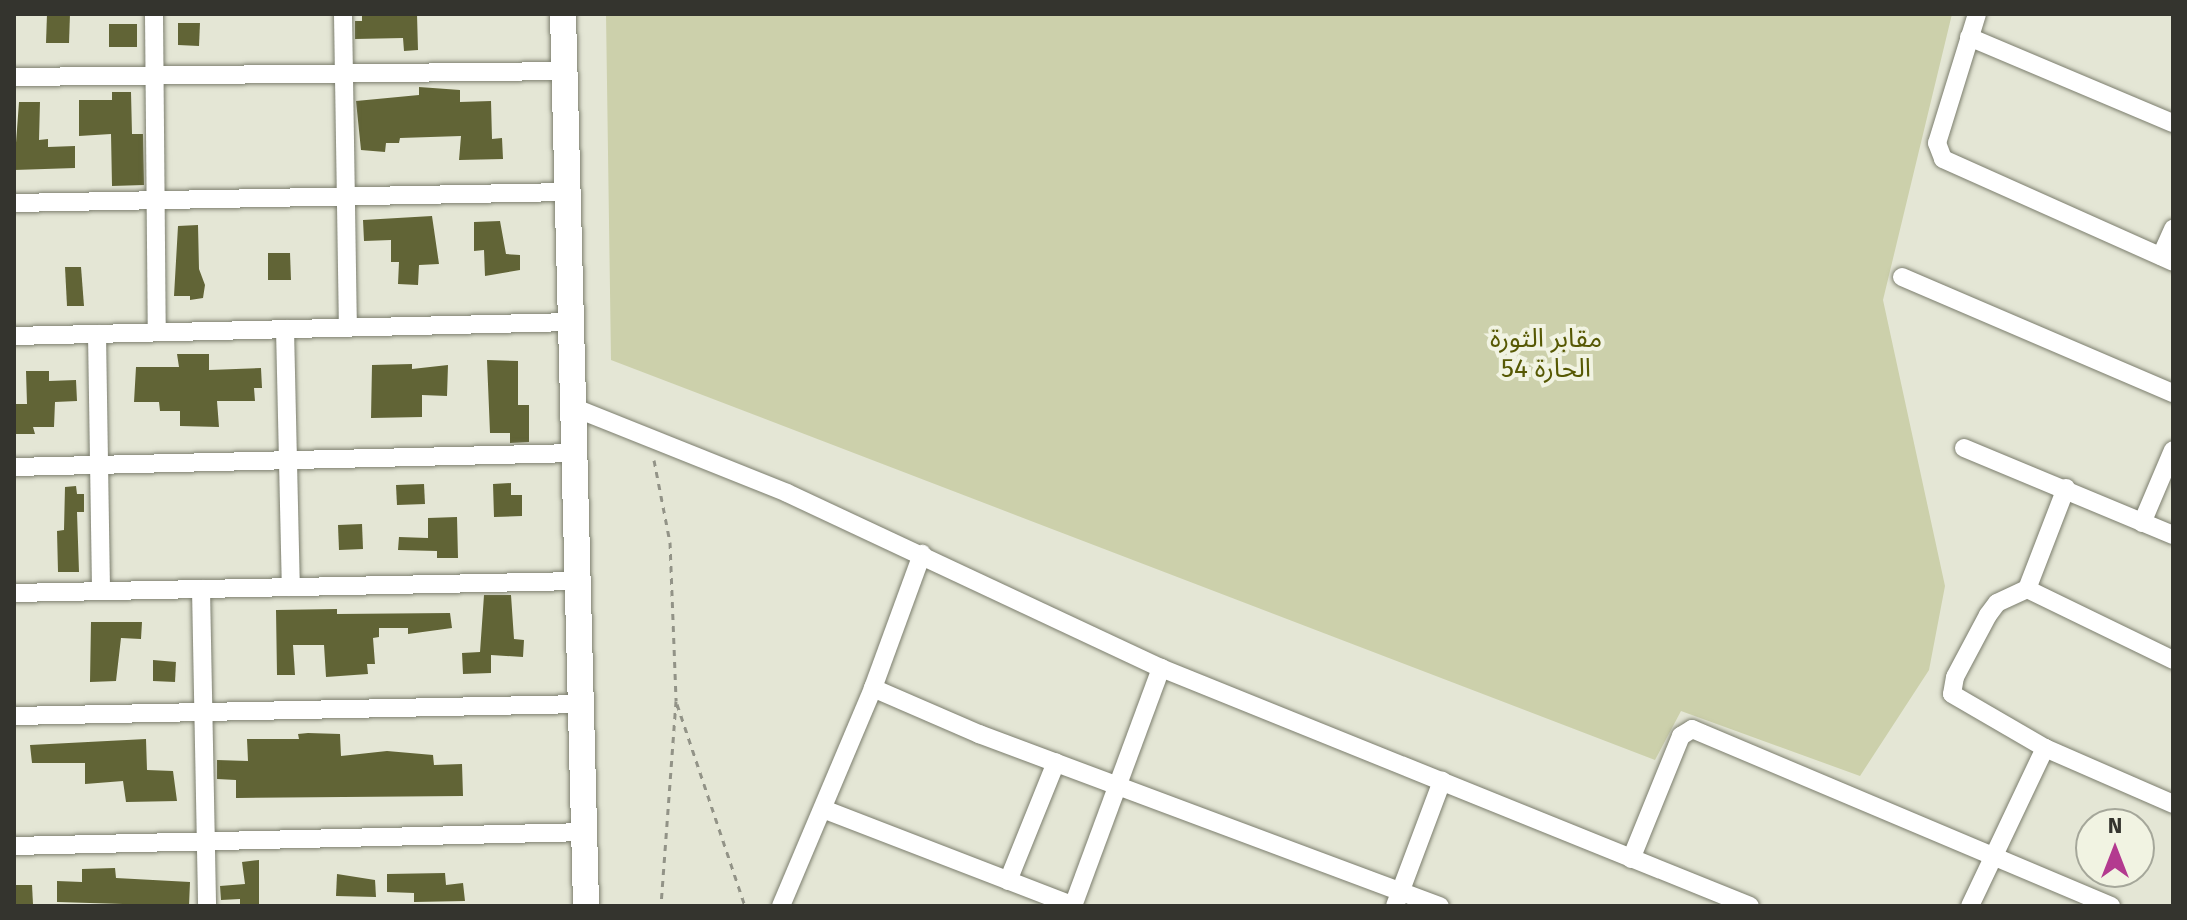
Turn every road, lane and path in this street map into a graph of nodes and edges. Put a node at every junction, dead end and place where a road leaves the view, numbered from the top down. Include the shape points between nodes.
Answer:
1 (154, 14) edge
2 (343, 14) edge
3 (563, 14) edge
4 (1977, 14) edge
5 (1969, 37) junction
6 (565, 71) junction
7 (343, 73) junction
8 (14, 77) edge
9 (154, 77) junction
10 (2173, 123) edge
11 (568, 192) junction
12 (345, 197) junction
13 (14, 203) edge
14 (157, 203) junction
15 (2173, 229) edge
16 (2167, 259) edge
17 (1902, 277) dead end
18 (572, 322) junction
19 (348, 327) junction
20 (285, 329) junction
21 (157, 332) junction
22 (97, 334) junction
23 (14, 336) edge
24 (2173, 393) edge
25 (575, 408) junction
26 (649, 435) junction
27 (1964, 448) dead end
28 (2173, 450) edge
29 (575, 453) junction
30 (289, 460) junction
31 (100, 465) junction
32 (14, 467) edge
33 (2066, 488) junction
34 (2142, 523) junction
35 (2173, 535) edge
36 (922, 554) junction
37 (579, 581) junction
38 (291, 587) junction
39 (201, 589) junction
40 (2027, 589) junction
41 (101, 591) junction
42 (14, 593) edge
43 (2173, 660) edge
44 (1161, 668) junction
45 (873, 688) junction
46 (676, 701) junction
47 (581, 704) junction
48 (203, 712) junction
49 (14, 716) edge
50 (2045, 748) junction
51 (1056, 762) junction
52 (1442, 781) junction
53 (1118, 787) junction
54 (2173, 804) edge
55 (823, 809) junction
56 (585, 832) junction
57 (205, 841) junction
58 (14, 846) edge
59 (1995, 854) junction
60 (1631, 859) junction
61 (1008, 881) junction
62 (1398, 898) edge
63 (1725, 901) edge
64 (207, 906) edge
65 (586, 906) edge
66 (661, 906) edge
67 (745, 906) edge
68 (781, 906) edge
69 (1074, 906) edge
70 (1440, 906) edge
71 (1750, 906) edge
72 (1970, 906) edge
73 (2111, 906) edge

1 - 9 street
2 - 7 street
3 - 6 main road
4 - 5 street
5 - 10 street
5 - 16 street via 1937,143 1943,159
6 - 7 street
6 - 11 main road
7 - 9 street
7 - 12 street
8 - 9 street
9 - 14 street
11 - 12 street
11 - 18 main road
12 - 14 street
12 - 19 street
13 - 14 street
14 - 21 street
15 - 16 street
17 - 24 street
18 - 19 street
18 - 25 main road
19 - 20 street
20 - 21 street
20 - 30 street
21 - 22 street
22 - 23 street
22 - 31 street
25 - 26 street
25 - 29 main road
26 - 36 street
26 - 46 path via 670,542
27 - 33 street
28 - 34 street
29 - 30 street
29 - 37 main road
30 - 31 street
30 - 38 street
31 - 32 street
31 - 41 street
33 - 34 street
33 - 40 street
34 - 35 street
36 - 44 street
36 - 45 street
37 - 38 street
37 - 47 main road
38 - 39 street
39 - 41 street
39 - 48 street
40 - 43 street
40 - 50 street via 1997,603 1988,615 1955,677 1952,694
41 - 42 street
44 - 52 street
44 - 53 street
45 - 51 street
45 - 55 street
46 - 66 path
46 - 67 path
47 - 48 street
47 - 56 main road
48 - 49 street
48 - 57 street
50 - 54 street
50 - 59 street
51 - 53 street
51 - 61 street
52 - 60 street
52 - 62 street
53 - 62 street
53 - 69 street
55 - 61 street
55 - 68 street
56 - 57 street
56 - 65 main road
57 - 58 street
57 - 64 street
59 - 60 street via 1692,729 1681,736
59 - 72 street
59 - 73 street
60 - 63 street
61 - 69 street
62 - 70 street
63 - 71 street

